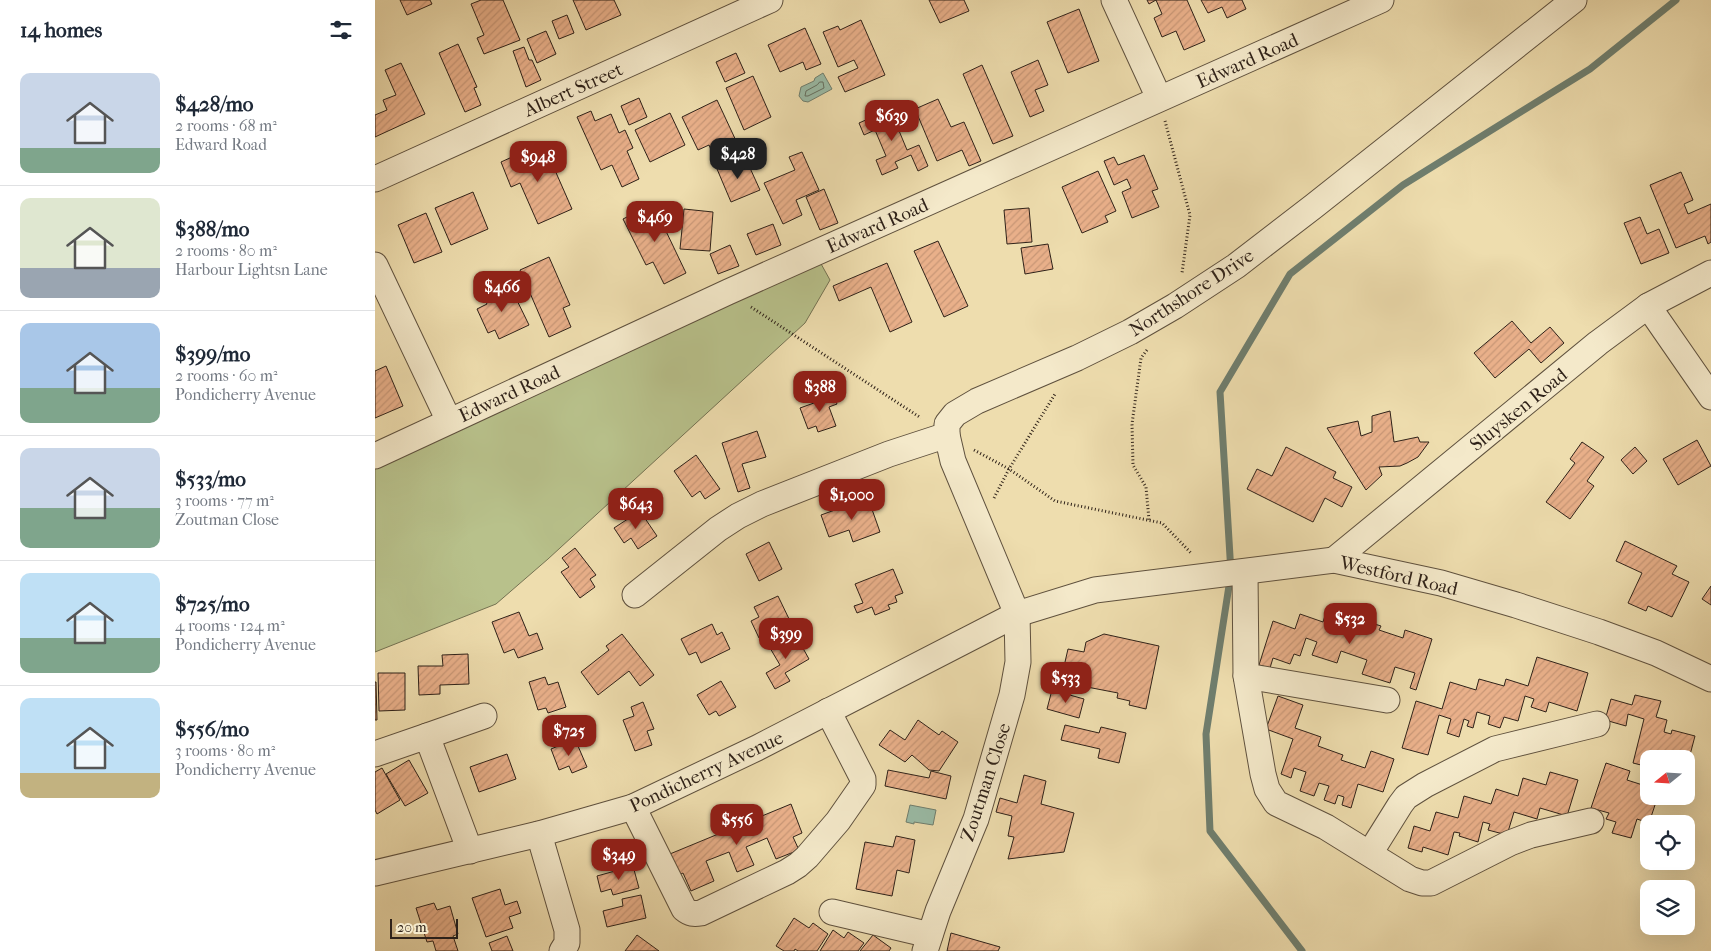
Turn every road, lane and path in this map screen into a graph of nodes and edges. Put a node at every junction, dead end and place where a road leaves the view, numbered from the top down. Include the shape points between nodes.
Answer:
1 (770, 0) edge
2 (1114, 0) edge
3 (1381, 0) edge
4 (1574, 0) edge
5 (1159, 98) junction
6 (375, 179) edge
7 (375, 265) edge
8 (1711, 273) edge
9 (728, 292) junction
10 (1175, 306) junction
11 (1648, 306) junction
12 (1151, 344) dead end
13 (1058, 390) dead end
14 (1711, 397) edge
15 (449, 421) junction
16 (947, 436) junction
17 (375, 456) edge
18 (1009, 469) junction
19 (1149, 520) junction
20 (980, 525) junction
21 (1334, 560) junction
22 (1245, 572) junction
23 (1213, 576) junction
24 (635, 595) dead end
25 (1017, 614) junction
26 (1247, 676) junction
27 (1711, 678) edge
28 (1387, 700) dead end
29 (828, 711) junction
30 (484, 716) dead end
31 (1597, 724) dead end
32 (427, 736) junction
33 (375, 754) edge
34 (633, 808) junction
35 (1591, 821) dead end
36 (539, 834) junction
37 (470, 851) junction
38 (1370, 853) junction
39 (375, 873) edge
40 (833, 912) dead end
41 (927, 943) edge
42 (562, 951) edge

1 - 6 street, Albert Street
2 - 5 street
3 - 5 street, Edward Road
4 - 10 street, Northshore Drive via 1236,266
5 - 9 street, Edward Road
5 - 10 path via 1190,215
7 - 15 street
8 - 11 street, Sluysken Road
9 - 15 street, Edward Road
9 - 16 path
10 - 16 street, Northshore Drive via 1077,358 977,401 955,414 947,424
11 - 14 street
11 - 21 street, Sluysken Road via 1598,343
12 - 19 path via 1141,358 1132,424 1133,465 1146,487
13 - 18 path
15 - 17 street, Edward Road
16 - 18 path
16 - 20 street via 953,461
16 - 24 street via 889,454 738,516
18 - 19 path via 1055,501
18 - 20 path
19 - 23 path via 1162,523
20 - 25 street
21 - 22 street, Westford Road
21 - 27 street, Westford Road via 1441,583 1516,605 1656,653
22 - 23 street, Westford Road
22 - 26 street
23 - 25 street, Westford Road via 1095,590
25 - 29 street, Pondicherry Avenue
25 - 41 street, Zoutman Close via 1018,662 1012,695 976,819
26 - 28 street
26 - 38 street via 1263,774 1270,796 1275,803 1326,827
29 - 34 street, Pondicherry Avenue
29 - 34 street via 863,779 863,785 807,857 787,872 701,913 687,912
30 - 32 street
31 - 38 street via 1495,749 1425,785 1399,805
32 - 33 street
32 - 37 street
34 - 36 street, Pondicherry Avenue
35 - 38 street via 1510,843 1431,883 1410,879
36 - 37 street, Pondicherry Avenue
36 - 42 street via 567,930 567,943
37 - 39 street, Pondicherry Avenue
40 - 41 street

